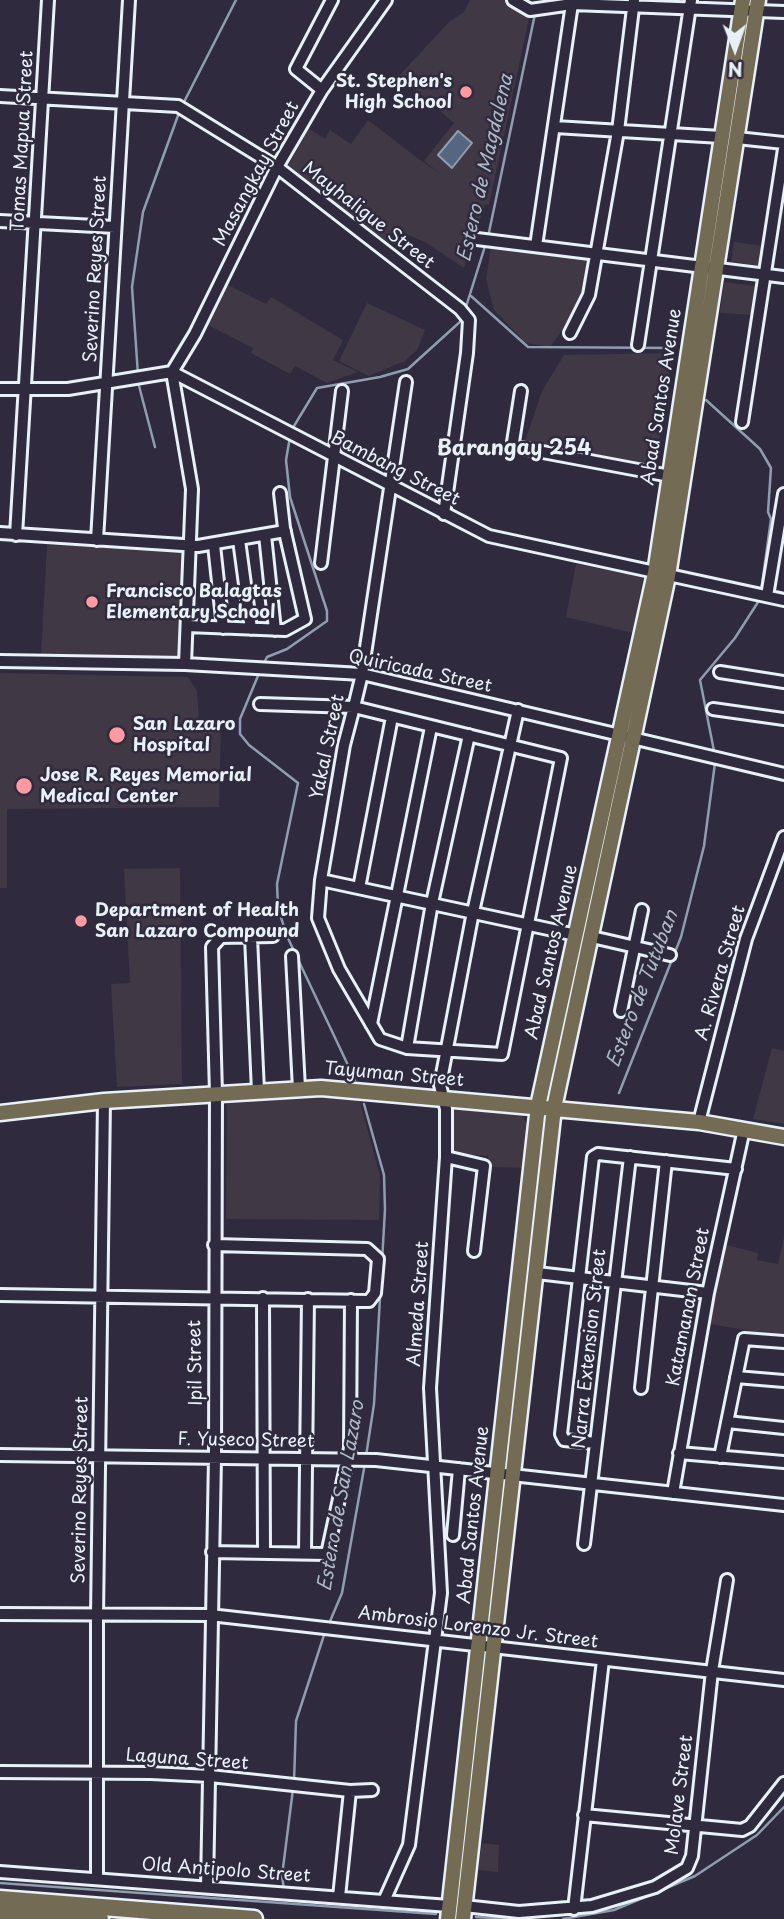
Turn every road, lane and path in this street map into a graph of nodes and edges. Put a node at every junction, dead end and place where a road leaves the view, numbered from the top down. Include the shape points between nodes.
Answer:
1 (48, 0) edge
2 (129, 0) edge
3 (332, 0) edge
4 (386, 0) edge
5 (513, 0) edge
6 (633, 3) edge
7 (572, 4) junction
8 (690, 4) edge
9 (742, 5) edge
10 (758, 5) edge
11 (784, 12) edge
12 (322, 90) junction
13 (0, 96) edge
14 (43, 98) junction
15 (122, 103) junction
16 (555, 127) junction
17 (618, 131) junction
18 (671, 134) junction
19 (721, 137) junction
20 (737, 138) junction
21 (784, 143) edge
22 (784, 149) edge
23 (277, 167) junction
24 (0, 221) edge
25 (36, 223) junction
26 (114, 227) junction
27 (479, 240) dead end
28 (536, 246) junction
29 (595, 254) junction
30 (650, 260) junction
31 (709, 268) junction
32 (764, 274) junction
33 (784, 277) edge
34 (570, 333) dead end
35 (638, 345) dead end
36 (172, 372) junction
37 (108, 383) junction
38 (406, 383) dead end
39 (0, 389) edge
40 (26, 390) junction
41 (342, 391) dead end
42 (521, 391) dead end
43 (742, 422) dead end
44 (334, 457) junction
45 (670, 476) junction
46 (392, 487) junction
47 (280, 494) dead end
48 (784, 494) edge
49 (444, 514) junction
50 (285, 531) junction
51 (0, 533) edge
52 (16, 535) junction
53 (265, 535) junction
54 (97, 540) junction
55 (239, 540) junction
56 (190, 545) junction
57 (214, 545) junction
58 (321, 563) dead end
59 (662, 574) junction
60 (762, 595) junction
61 (784, 600) edge
62 (187, 626) junction
63 (223, 628) junction
64 (251, 629) junction
65 (275, 630) junction
66 (0, 661) edge
67 (186, 664) junction
68 (720, 672) dead end
69 (362, 674) junction
70 (784, 682) edge
71 (260, 704) dead end
72 (354, 706) junction
73 (713, 709) dead end
74 (518, 710) junction
75 (392, 718) junction
76 (784, 719) edge
77 (431, 727) junction
78 (469, 735) junction
79 (620, 735) junction
80 (635, 738) junction
81 (510, 746) junction
82 (784, 774) edge
83 (784, 837) edge
84 (321, 880) junction
85 (359, 888) junction
86 (397, 896) junction
87 (432, 903) junction
88 (642, 910) dead end
89 (473, 912) junction
90 (530, 925) junction
91 (576, 935) junction
92 (273, 936) dead end
93 (251, 937) junction
94 (592, 937) junction
95 (636, 946) junction
96 (670, 955) dead end
97 (292, 957) dead end
98 (621, 1011) dead end
99 (371, 1024) junction
100 (407, 1048) junction
101 (446, 1050) junction
102 (299, 1089) junction
103 (258, 1091) junction
104 (216, 1094) junction
105 (443, 1098) junction
106 (104, 1101) junction
107 (538, 1106) junction
108 (554, 1108) junction
109 (0, 1113) edge
110 (699, 1122) junction
111 (744, 1129) junction
112 (784, 1137) edge
113 (446, 1157) junction
114 (630, 1157) junction
115 (666, 1161) junction
116 (736, 1170) junction
117 (214, 1245) junction
118 (474, 1251) dead end
119 (537, 1273) junction
120 (577, 1276) junction
121 (614, 1281) junction
122 (652, 1286) junction
123 (708, 1293) junction
124 (0, 1295) edge
125 (101, 1296) junction
126 (213, 1297) junction
127 (264, 1298) junction
128 (308, 1299) junction
129 (351, 1300) junction
130 (784, 1342) edge
131 (736, 1377) junction
132 (784, 1381) edge
133 (640, 1388) dead end
134 (727, 1422) junction
135 (784, 1428) edge
136 (596, 1443) junction
137 (680, 1453) junction
138 (0, 1455) edge
139 (100, 1456) junction
140 (720, 1457) junction
141 (215, 1458) junction
142 (263, 1458) junction
143 (308, 1459) junction
144 (353, 1460) junction
145 (784, 1462) edge
146 (436, 1466) junction
147 (458, 1469) junction
148 (506, 1474) junction
149 (593, 1483) junction
150 (673, 1493) junction
151 (784, 1505) edge
152 (453, 1535) dead end
153 (584, 1544) dead end
154 (212, 1552) junction
155 (264, 1552) junction
156 (305, 1552) junction
157 (727, 1580) dead end
158 (0, 1614) edge
159 (97, 1615) junction
160 (210, 1615) junction
161 (434, 1640) junction
162 (486, 1647) junction
163 (603, 1660) junction
164 (712, 1671) junction
165 (784, 1680) edge
166 (0, 1772) edge
167 (96, 1773) junction
168 (210, 1776) junction
169 (784, 1783) edge
170 (372, 1790) dead end
171 (350, 1791) junction
172 (584, 1815) junction
173 (696, 1825) junction
174 (0, 1872) edge
175 (97, 1879) junction
176 (206, 1887) junction
177 (339, 1897) junction
178 (0, 1899) edge
179 (384, 1901) junction
180 (574, 1909) junction
181 (0, 1913) edge
182 (456, 1913) edge
183 (57, 1919) edge
184 (100, 1919) edge
185 (254, 1919) edge

1 - 14 street, Tomas Mapua Street
2 - 15 street, Severino Reyes Street
3 - 12 street via 296,69
4 - 12 street, Masangkay Street
5 - 7 street via 530,10
6 - 7 street
6 - 8 street
6 - 17 street
7 - 16 street
8 - 9 street
8 - 18 street
9 - 10 street
9 - 19 main road, Abad Santos Avenue
10 - 11 street
10 - 20 main road, Abad Santos Avenue
12 - 23 street, Masangkay Street
13 - 14 street, Mayhaligue Street
14 - 15 street, Mayhaligue Street
14 - 25 street, Tomas Mapua Street
15 - 23 street, Mayhaligue Street via 173,106
15 - 26 street, Severino Reyes Street
16 - 17 street
16 - 28 street
17 - 18 street
17 - 29 street
18 - 19 street
18 - 30 street
19 - 31 main road, Abad Santos Avenue
20 - 21 street
20 - 31 main road, Abad Santos Avenue
22 - 32 street
23 - 36 street, Masangkay Street
23 - 49 street, Mayhaligue Street via 469,320
24 - 25 street
25 - 26 street
25 - 40 street, Tomas Mapua Street
26 - 37 street, Severino Reyes Street
27 - 28 street
28 - 29 street
29 - 30 street
29 - 34 street via 589,295
30 - 31 street
30 - 35 street
31 - 32 street
31 - 45 main road, Abad Santos Avenue
31 - 59 main road, Abad Santos Avenue
32 - 33 street
32 - 43 street
36 - 37 street
36 - 44 street, Bambang Street
36 - 56 street via 192,489
37 - 40 street
37 - 54 street, Severino Reyes Street
38 - 46 street, Yakal Street
39 - 40 street
40 - 52 street, Tomas Mapua Street
41 - 44 street
42 - 45 street via 516,447
44 - 46 street, Bambang Street
44 - 58 street
45 - 59 main road, Abad Santos Avenue
46 - 49 street, Bambang Street
46 - 69 street, Yakal Street
47 - 50 street
48 - 60 street
49 - 59 street, Bambang Street via 501,540
50 - 53 street
50 - 65 street via 306,614 302,623
51 - 52 street
52 - 54 street
53 - 55 street
53 - 65 street
54 - 56 street
55 - 57 street
55 - 64 street
56 - 57 street
56 - 62 street
57 - 63 street
59 - 60 street, Bambang Street
59 - 79 main road, Abad Santos Avenue
59 - 80 main road, Abad Santos Avenue
60 - 61 street, Bambang Street
62 - 63 street
62 - 67 street
63 - 64 street
64 - 65 street
66 - 67 street, Quiricada Street
67 - 69 street, Quiricada Street
68 - 70 street
69 - 72 street, Yakal Street
69 - 74 street, Quiricada Street
71 - 72 street
72 - 75 street
72 - 84 street, Yakal Street
73 - 76 street
74 - 79 street, Quiricada Street
74 - 81 street, Almeda Street
75 - 77 street
75 - 85 street
77 - 78 street
77 - 86 street
78 - 81 street
78 - 87 street
79 - 80 street, Quiricada Street
79 - 91 main road, Abad Santos Avenue
80 - 82 street, Quiricada Street
80 - 94 main road, Abad Santos Avenue
81 - 89 street, Almeda Street
81 - 90 street via 561,758
83 - 110 street, A. Rivera Street via 746,939
84 - 85 street
84 - 99 street, Yakal Street via 320,925 339,970
85 - 86 street
86 - 87 street
86 - 99 street
87 - 89 street
87 - 100 street
88 - 95 street
89 - 90 street
89 - 101 street, Almeda Street
90 - 91 street
90 - 101 street, Yakal Street via 502,1054
91 - 107 main road, Abad Santos Avenue
92 - 93 street, Ipil Street
93 - 103 street
93 - 104 street, Ipil Street via 221,937 212,947
94 - 95 street
94 - 108 main road, Abad Santos Avenue
95 - 96 street
95 - 98 street
97 - 102 street
99 - 100 street, Yakal Street via 380,1039
100 - 101 street, Yakal Street
101 - 105 street, Almeda Street via 440,1085
102 - 103 main road, Tayuman Street
102 - 105 main road, Tayuman Street via 342,1088
103 - 104 main road, Tayuman Street
104 - 106 main road, Tayuman Street
104 - 117 street, Ipil Street
105 - 107 main road, Tayuman Street
105 - 113 street, Almeda Street
106 - 109 main road, Tayuman Street
106 - 125 street, Severino Reyes Street
107 - 108 main road, Tayuman Street
107 - 148 main road, Abad Santos Avenue
108 - 110 main road, Tayuman Street
108 - 119 main road, Abad Santos Avenue
110 - 111 main road, Tayuman Street
111 - 112 main road, Tayuman Street
111 - 116 street, Katamanan Street
113 - 118 street via 484,1166
113 - 146 street, Almeda Street via 430,1388
114 - 115 street
114 - 120 street via 595,1154
114 - 121 street, Narra Extension Street
115 - 116 street
115 - 122 street
116 - 123 street, Katamanan Street
117 - 126 street, Ipil Street
117 - 129 street via 367,1250 378,1259 375,1293 369,1301
119 - 120 street
119 - 148 main road, Abad Santos Avenue
120 - 121 street
120 - 136 street via 561,1437
121 - 122 street
121 - 136 street, Narra Extension Street
122 - 123 street
122 - 133 street
123 - 137 street, Katamanan Street
124 - 125 street
125 - 126 street
125 - 139 street, Severino Reyes Street
126 - 127 street
126 - 141 street, Ipil Street
127 - 128 street
127 - 142 street
128 - 129 street
128 - 143 street
129 - 144 street
130 - 131 street via 746,1337
131 - 132 street
131 - 134 street
134 - 135 street
134 - 140 street
136 - 149 street, Narra Extension Street
137 - 140 street
137 - 150 street, Katamanan Street
138 - 139 street, F. Yuseco Street
139 - 141 street, F. Yuseco Street
139 - 159 street, Severino Reyes Street
140 - 145 street
141 - 142 street, F. Yuseco Street
141 - 154 street, Ipil Street
142 - 143 street, F. Yuseco Street
142 - 155 street
143 - 144 street, F. Yuseco Street
143 - 156 street
144 - 146 street, F. Yuseco Street
144 - 156 street via 327,1554
146 - 147 street, F. Yuseco Street
146 - 161 street, Almeda Street via 440,1593
147 - 148 street, F. Yuseco Street
147 - 152 street
148 - 149 street, F. Yuseco Street
148 - 162 main road, Abad Santos Avenue
149 - 150 street, F. Yuseco Street
149 - 153 street, Narra Extension Street
150 - 151 street, F. Yuseco Street
154 - 155 street
154 - 160 street, Ipil Street
155 - 156 street
157 - 164 street, Molave Street
158 - 159 street, Ambrosio Lorenzo Jr. Street
159 - 160 street, Ambrosio Lorenzo Jr. Street
159 - 167 street, Severino Reyes Street
160 - 161 street, Ambrosio Lorenzo Jr. Street
160 - 168 street, Ipil Street
161 - 162 street, Ambrosio Lorenzo Jr. Street
161 - 179 street, Almeda Street via 409,1846
162 - 163 street, Ambrosio Lorenzo Jr. Street
162 - 182 main road, Abad Santos Avenue
163 - 164 street, Ambrosio Lorenzo Jr. Street
163 - 172 street
164 - 165 street, Ambrosio Lorenzo Jr. Street
164 - 173 street, Molave Street
166 - 167 street, Laguna Street
167 - 168 street, Laguna Street
167 - 175 street, Severino Reyes Street
168 - 171 street, Laguna Street
168 - 176 street, Ipil Street
169 - 173 street via 742,1830
170 - 171 street, Laguna Street
171 - 177 street
172 - 173 street
172 - 180 street
173 - 180 street, Molave Street via 687,1868 671,1880 613,1902
174 - 175 street, Old Antipolo Street
175 - 176 street, Old Antipolo Street
176 - 177 street, Old Antipolo Street
177 - 179 street, Old Antipolo Street
178 - 185 highway
179 - 182 street, Old Antipolo Street
180 - 182 street, Molave Street
181 - 183 street
181 - 184 highway

